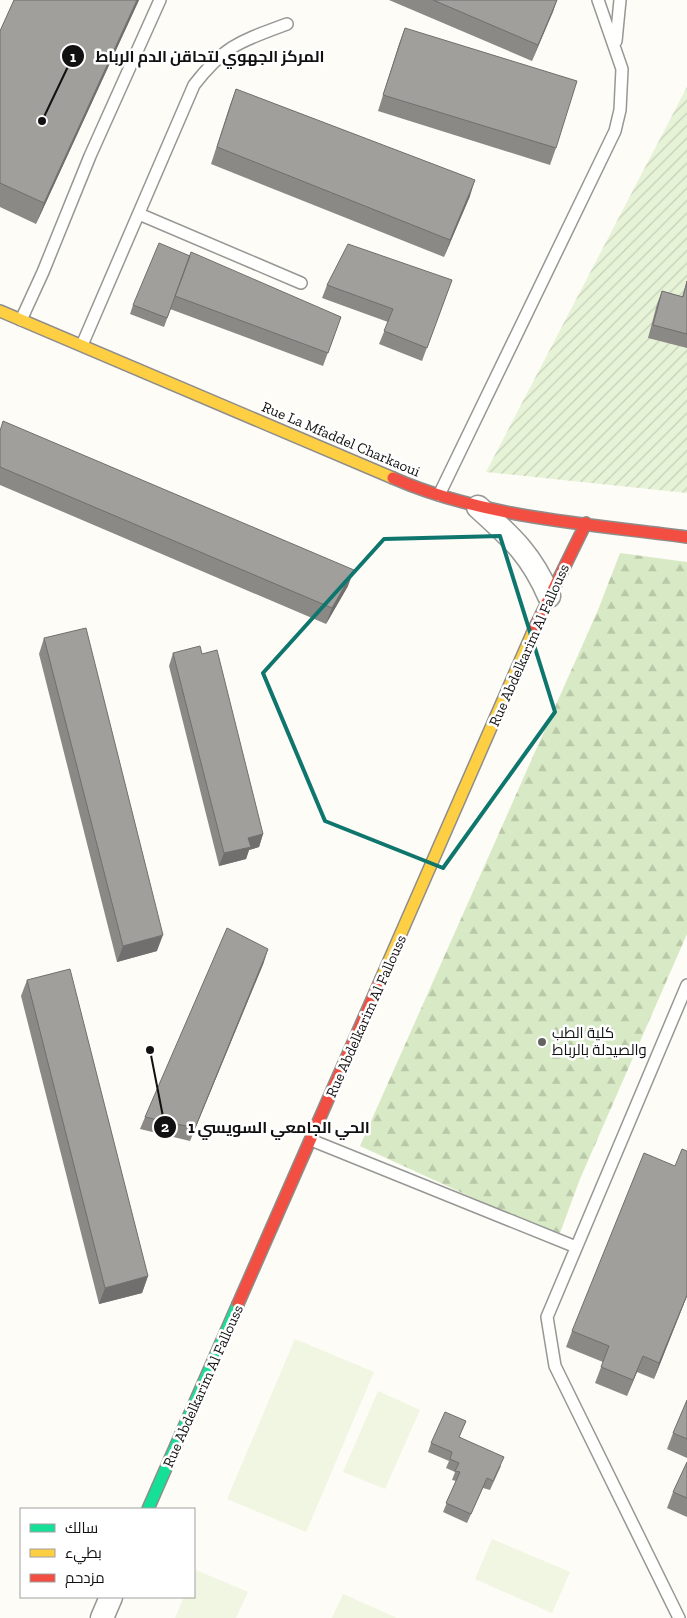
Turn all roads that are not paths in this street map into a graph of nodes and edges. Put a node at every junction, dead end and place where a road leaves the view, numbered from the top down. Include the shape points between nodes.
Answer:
1 (160, 0) edge
2 (598, 0) edge
3 (620, 0) edge
4 (287, 24) dead end
5 (616, 48) junction
6 (138, 214) junction
7 (301, 282) dead end
8 (0, 311) edge
9 (21, 320) junction
10 (82, 345) junction
11 (438, 496) junction
12 (478, 507) junction
13 (586, 523) junction
14 (687, 537) edge
15 (549, 596) junction
16 (687, 985) edge
17 (311, 1140) junction
18 (576, 1248) junction
19 (148, 1508) edge
20 (111, 1598) edge
21 (102, 1618) edge
22 (679, 1618) edge

1 - 9 lane
2 - 5 lane
3 - 5 lane
4 - 6 lane via 238,42 212,61 194,85
5 - 11 lane via 623,89 615,131
6 - 7 lane
6 - 10 lane
8 - 9 street, Rue La Mfaddel Charkaoui
9 - 10 street, Rue La Mfaddel Charkaoui
10 - 11 street, Rue La Mfaddel Charkaoui
11 - 12 street, Rue La Mfaddel Charkaoui
12 - 13 street, Rue La Mfaddel Charkaoui
12 - 15 street via 524,549
13 - 14 street, Rue La Mfaddel Charkaoui
13 - 15 street, Rue Abdelkarim Al Fallouss
15 - 17 street, Rue Abdelkarim Al Fallouss
16 - 18 lane
17 - 18 lane
17 - 19 street, Rue Abdelkarim Al Fallouss
18 - 22 lane via 547,1318 555,1366
20 - 21 street

